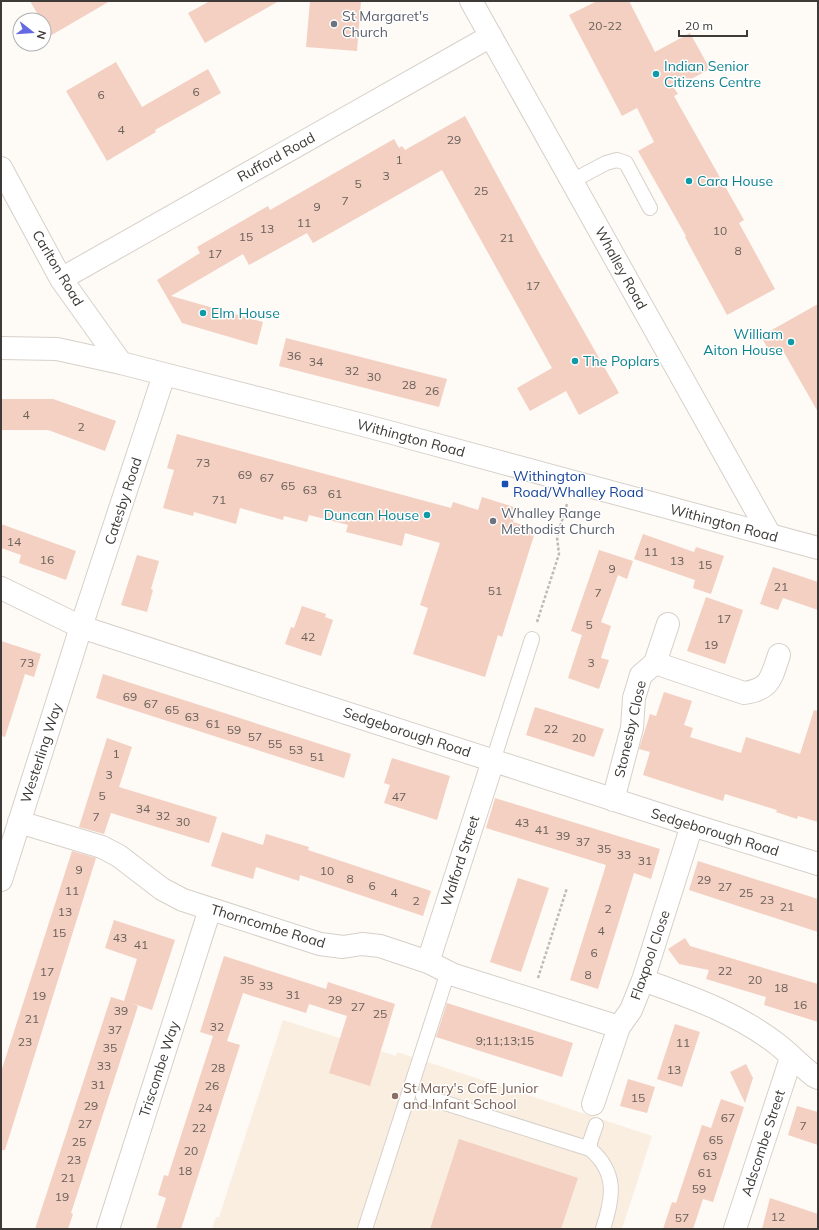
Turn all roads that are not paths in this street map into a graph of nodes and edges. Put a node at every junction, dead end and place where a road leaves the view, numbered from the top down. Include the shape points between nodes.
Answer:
1 (471, 1) edge
2 (491, 36) junction
3 (1, 168) edge
4 (572, 181) junction
5 (650, 208) dead end
6 (61, 279) junction
7 (1, 348) edge
8 (121, 364) junction
9 (164, 375) junction
10 (770, 535) junction
11 (818, 548) edge
12 (1, 588) edge
13 (668, 624) dead end
14 (81, 627) junction
15 (532, 639) road end
16 (779, 655) dead end
17 (655, 663) junction
18 (493, 761) junction
19 (612, 800) junction
20 (19, 822) junction
21 (692, 825) junction
22 (818, 864) edge
23 (1, 880) edge
24 (210, 909) junction
25 (428, 962) junction
26 (448, 972) junction
27 (643, 980) junction
28 (619, 1027) junction
29 (791, 1058) junction
30 (818, 1078) edge
31 (423, 1096) dead end
32 (593, 1104) dead end
33 (596, 1125) dead end
34 (590, 1149) junction
35 (108, 1229) edge
36 (365, 1229) edge
37 (603, 1229) edge
38 (735, 1229) edge

1 - 2 street, Whalley Road
2 - 4 street, Whalley Road
2 - 6 street, Rufford Road
3 - 6 street, Carlton Road
4 - 5 lane via 606,162 617,160 626,163
4 - 10 street, Whalley Road
6 - 8 street, Carlton Road
7 - 8 street, Withington Road via 57,349
8 - 9 street, Withington Road
9 - 10 street, Withington Road via 363,425
9 - 14 street, Catesby Road
10 - 11 street, Withington Road
12 - 14 street, Sedgeborough Road
13 - 17 street, Stonesby Close
14 - 18 street, Sedgeborough Road
14 - 20 street, Westerling Way
15 - 18 lane
16 - 17 street, Stonesby Close via 770,681 758,691 744,693
17 - 19 street, Stonesby Close via 641,675 634,698 632,728
18 - 19 street, Sedgeborough Road
18 - 25 street, Walford Street
19 - 21 street, Sedgeborough Road
20 - 23 street, Westerling Way
20 - 24 street, Thorncombe Road via 102,847 119,856 162,889 182,900
21 - 22 street, Sedgeborough Road
21 - 27 street, Flaxpool Close
24 - 25 street, Thorncombe Road via 320,944 343,947 362,944 380,946
24 - 35 street, Triscombe Way
25 - 26 street, Thorncombe Road
26 - 28 street, Thorncombe Road
26 - 36 lane
27 - 28 street, Flaxpool Close via 631,1010
27 - 29 street via 701,1000 778,1045
28 - 32 street, Flaxpool Close
29 - 30 street
29 - 38 street, Adscombe Street
31 - 34 lane
33 - 34 lane
34 - 37 lane via 599,1157 611,1184 612,1197

